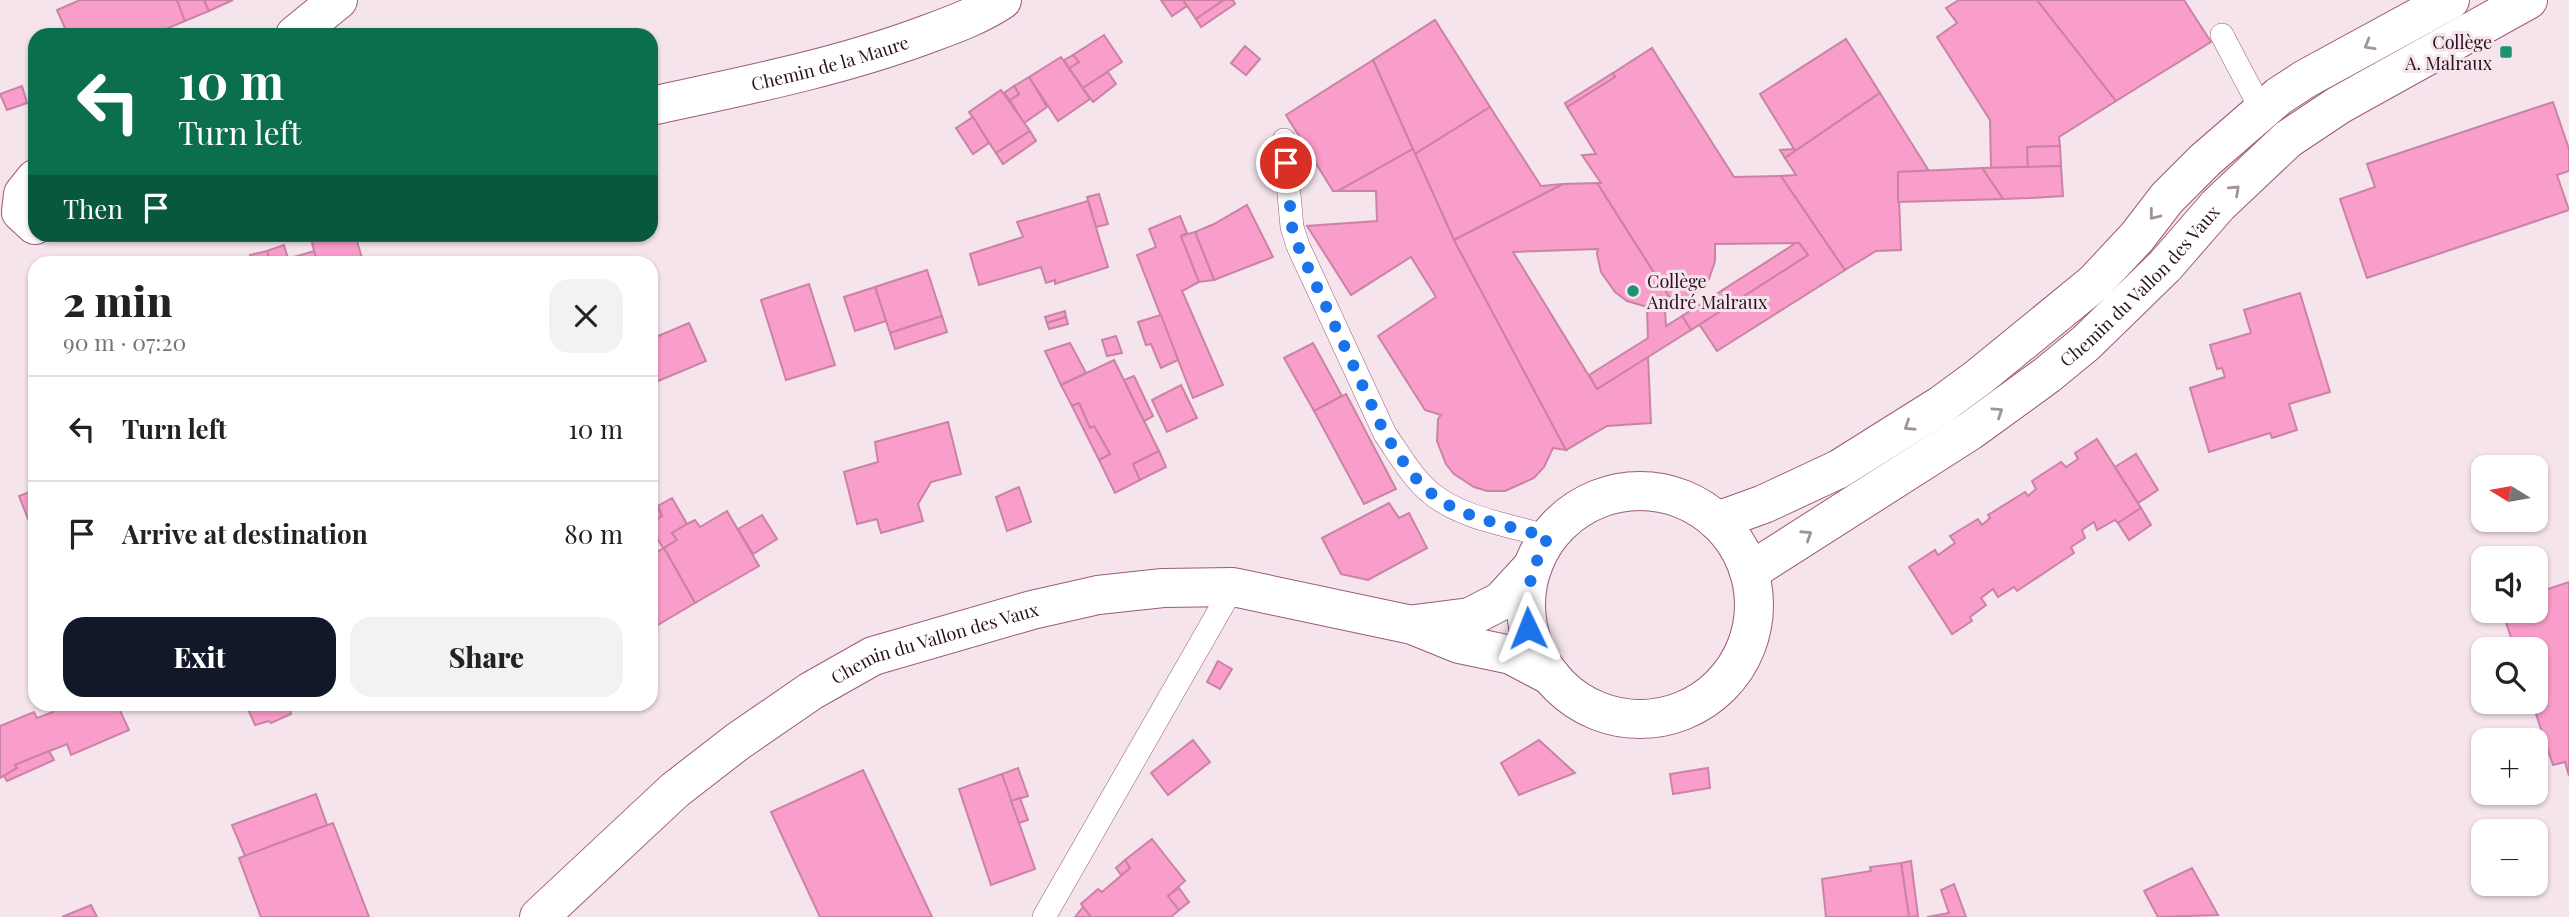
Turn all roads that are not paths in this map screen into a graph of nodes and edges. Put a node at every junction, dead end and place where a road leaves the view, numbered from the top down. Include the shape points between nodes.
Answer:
1 (338, 0) edge
2 (1002, 0) edge
3 (2450, 0) edge
4 (2528, 0) edge
5 (304, 28) edge
6 (2222, 35) dead end
7 (658, 104) edge
8 (2262, 111) junction
9 (1284, 140) dead end
10 (28, 188) edge
11 (28, 218) edge
12 (1717, 521) junction
13 (1541, 552) junction
14 (1749, 572) junction
15 (1233, 587) junction
16 (1412, 625) junction
17 (1551, 676) junction
18 (539, 917) edge
19 (1044, 917) edge

1 - 5 street
2 - 7 street, Chemin de la Maure via 983,13 887,49
3 -> 8 street, Chemin du Vallon des Vaux via 2305,79
14 -> 4 street, Chemin du Vallon des Vaux via 1970,431 2047,375 2165,266 2218,205 2288,139 2339,105
6 - 8 lane
8 -> 12 street, Chemin du Vallon des Vaux via 2167,198 2094,283 1979,377 1839,469
9 - 13 lane via 1290,218 1298,246 1385,434 1422,485 1446,503
10 - 11 street via 21,212
12 - 13 street via 1671,496 1629,491 1598,499 1571,515
12 - 14 street via 1736,544
13 - 16 street, Chemin du Vallon des Vaux via 1501,601 1470,617
13 - 17 street via 1527,597 1528,628
14 - 17 street via 1753,624 1745,649 1733,672 1693,707 1643,720 1616,717 1591,709
15 - 16 street, Chemin du Vallon des Vaux
15 - 18 street, Chemin du Vallon des Vaux via 1098,595 873,656 811,691 675,790
15 - 19 lane
16 - 17 street, Chemin du Vallon des Vaux via 1459,644 1511,655

